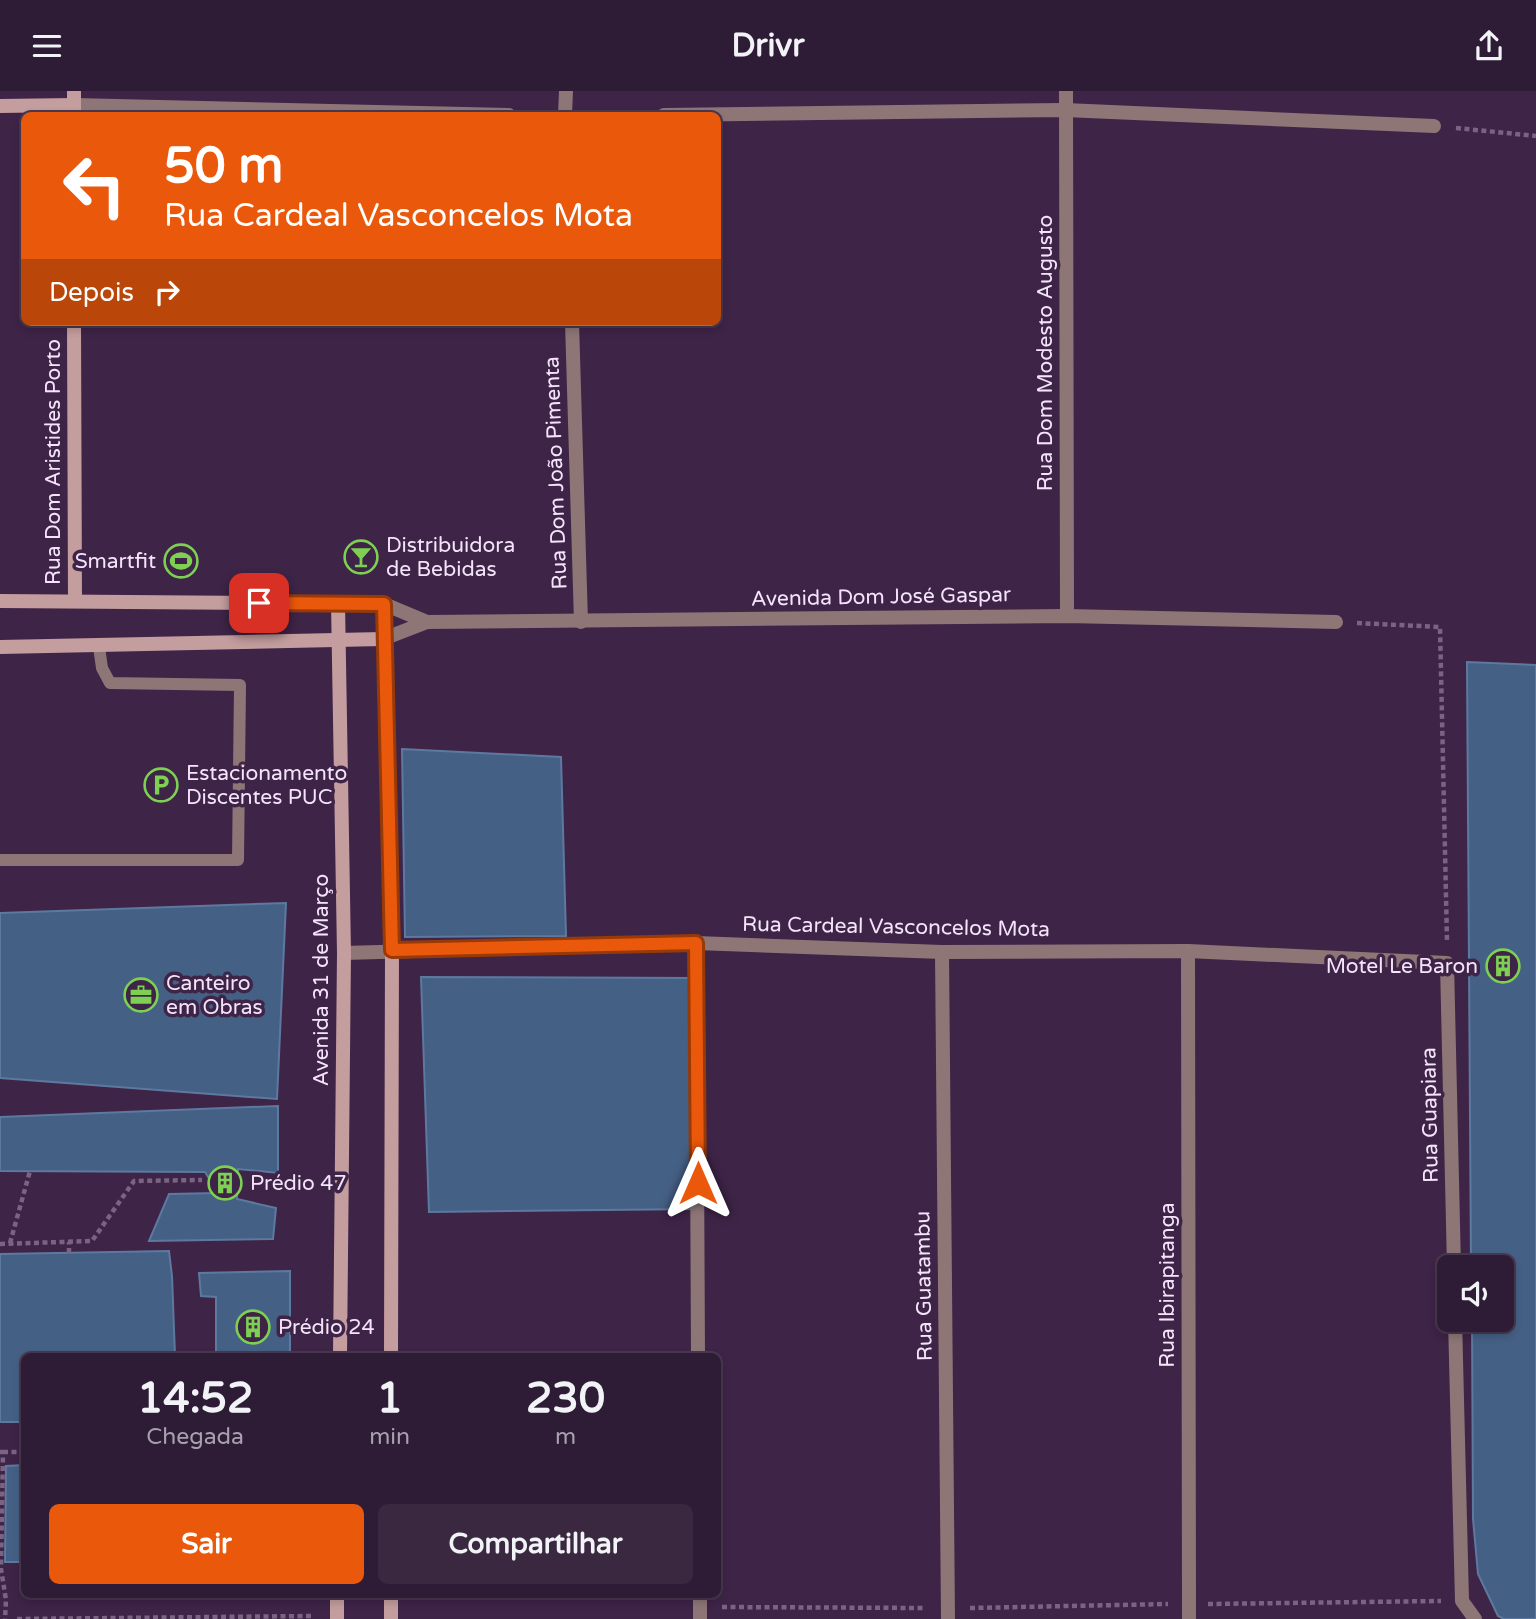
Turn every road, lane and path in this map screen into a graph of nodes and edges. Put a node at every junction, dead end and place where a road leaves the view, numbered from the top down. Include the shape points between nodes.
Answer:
1 (566, 91) edge
2 (1066, 91) edge
3 (74, 104) edge
4 (0, 106) edge
5 (1065, 110) junction
6 (390, 112) edge
7 (565, 112) edge
8 (721, 114) edge
9 (1434, 125) joint
10 (1536, 136) edge
11 (74, 326) edge
12 (572, 326) edge
13 (0, 601) edge
14 (75, 601) junction
15 (338, 603) junction
16 (384, 604) junction
17 (1068, 616) junction
18 (427, 622) junction
19 (581, 622) junction
20 (1335, 622) joint
21 (383, 639) junction
22 (337, 642) junction
23 (0, 647) edge
24 (99, 647) junction
25 (0, 860) edge
26 (696, 943) junction
27 (392, 950) junction
28 (1188, 951) junction
29 (942, 952) junction
30 (344, 953) junction
31 (1447, 963) junction
32 (30, 1171) dead end
33 (202, 1180) dead end
34 (69, 1242) junction
35 (10, 1243) junction
36 (0, 1244) edge
37 (69, 1253) dead end
38 (1454, 1255) edge
39 (1455, 1332) edge
40 (340, 1353) edge
41 (391, 1353) edge
42 (698, 1353) edge
43 (2, 1452) edge
44 (21, 1452) edge
45 (337, 1598) edge
46 (391, 1598) edge
47 (1462, 1601) junction
48 (700, 1607) edge
49 (1188, 1611) edge
50 (948, 1614) edge
51 (311, 1616) dead end
52 (5, 1619) edge
53 (17, 1619) edge
54 (337, 1619) edge
55 (391, 1619) edge
56 (1475, 1619) edge

1 - 7 street
2 - 5 street, Rua Dom Modesto Augusto
3 - 4 street
3 - 6 street
5 - 8 street
5 - 9 street
5 - 17 street, Rua Dom Modesto Augusto
9 - 10 path
11 - 14 street, Rua Dom Aristides Porto
12 - 19 street, Rua Dom João Pimenta
13 - 14 street, Avenida Dom José Gaspar
14 - 15 street, Avenida Dom José Gaspar
15 - 16 street, Avenida Dom José Gaspar
15 - 22 street, Avenida 31 de Março
16 - 18 street, Avenida Dom José Gaspar
16 - 21 street
17 - 19 street, Avenida Dom José Gaspar
17 - 20 street, Avenida Dom José Gaspar
18 - 19 street, Avenida Dom José Gaspar
18 - 21 street, Avenida Dom José Gaspar
20 - 31 path via 1440,627
21 - 22 street, Avenida Dom José Gaspar
21 - 27 street
22 - 24 street, Avenida Dom José Gaspar
22 - 30 street, Avenida 31 de Março
23 - 24 street, Avenida Dom José Gaspar
24 - 25 lane via 110,683 240,685 238,860
26 - 27 street, Rua Cardeal Vasconcelos Mota
26 - 29 street, Rua Cardeal Vasconcelos Mota
26 - 42 street
27 - 30 street, Rua Cardeal Vasconcelos Mota
27 - 41 street
28 - 29 street, Rua Cardeal Vasconcelos Mota
28 - 31 street, Rua Cardeal Vasconcelos Mota
28 - 49 street, Rua Ibirapitanga
29 - 50 street, Rua Guatambu
30 - 40 street, Avenida 31 de Março
31 - 38 street, Rua Guapiara
32 - 35 path
33 - 34 path via 134,1181 92,1241
34 - 35 path
34 - 37 path
35 - 36 path
39 - 47 street
43 - 44 path
43 - 52 path
45 - 54 street
46 - 55 street
47 - 49 path
47 - 56 street
48 - 50 path
49 - 50 path
51 - 53 path

